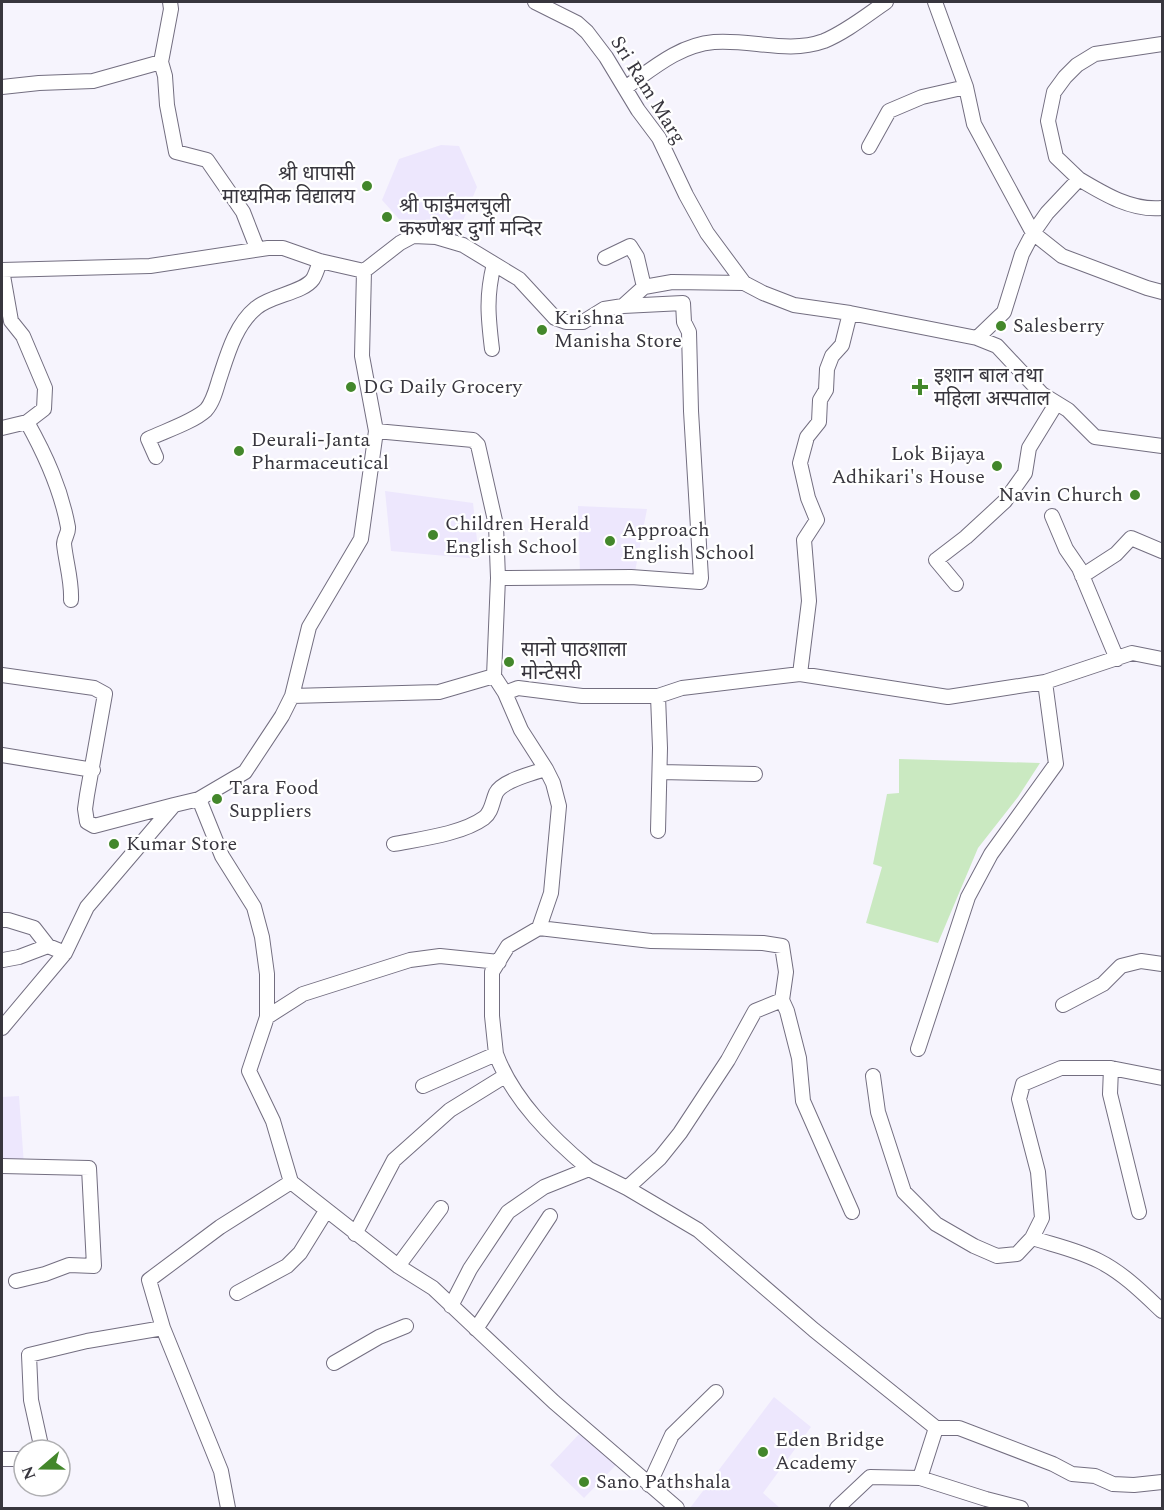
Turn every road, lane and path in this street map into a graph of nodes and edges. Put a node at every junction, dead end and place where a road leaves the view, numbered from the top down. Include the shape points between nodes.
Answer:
1 (171, 2) edge
2 (535, 2) edge
3 (886, 2) edge
4 (935, 2) edge
5 (1162, 44) edge
6 (161, 62) junction
7 (2, 87) edge
8 (966, 87) junction
9 (625, 88) junction
10 (869, 147) dead end
11 (1079, 179) junction
12 (1162, 208) edge
13 (1033, 233) junction
14 (257, 248) junction
15 (605, 258) dead end
16 (320, 261) junction
17 (494, 264) junction
18 (2, 270) edge
19 (364, 271) junction
20 (744, 283) junction
21 (644, 287) junction
22 (1162, 292) edge
23 (623, 306) junction
24 (850, 313) junction
25 (977, 338) junction
26 (492, 349) dead end
27 (1056, 404) junction
28 (27, 422) junction
29 (2, 428) edge
30 (376, 431) junction
31 (1162, 446) edge
32 (156, 457) dead end
33 (1052, 516) dead end
34 (1162, 551) edge
35 (1082, 576) junction
36 (498, 578) junction
37 (956, 584) dead end
38 (71, 600) dead end
39 (1117, 659) junction
40 (1162, 659) edge
41 (800, 674) junction
42 (2, 675) edge
43 (494, 676) junction
44 (1045, 682) junction
45 (505, 693) junction
46 (292, 696) junction
47 (658, 696) junction
48 (2, 755) edge
49 (546, 769) junction
50 (93, 770) junction
51 (660, 772) junction
52 (755, 774) dead end
53 (199, 799) junction
54 (174, 805) junction
55 (658, 831) dead end
56 (394, 844) dead end
57 (2, 920) edge
58 (539, 928) junction
59 (48, 945) junction
60 (65, 953) junction
61 (3, 960) dead end
62 (499, 962) junction
63 (1162, 964) edge
64 (782, 1000) junction
65 (1063, 1005) dead end
66 (267, 1017) junction
67 (2, 1028) edge
68 (918, 1049) dead end
69 (496, 1054) junction
70 (1111, 1068) junction
71 (505, 1076) junction
72 (873, 1076) dead end
73 (1162, 1078) edge
74 (423, 1086) dead end
75 (2, 1166) edge
76 (589, 1169) junction
77 (291, 1182) junction
78 (627, 1188) junction
79 (441, 1208) dead end
80 (326, 1211) junction
81 (852, 1212) dead end
82 (1139, 1212) dead end
83 (550, 1216) dead end
84 (355, 1234) junction
85 (1032, 1238) junction
86 (398, 1266) junction
87 (16, 1281) dead end
88 (237, 1293) dead end
89 (451, 1305) junction
90 (1162, 1311) edge
91 (406, 1326) dead end
92 (163, 1328) junction
93 (476, 1329) junction
94 (334, 1363) dead end
95 (716, 1392) dead end
96 (936, 1428) junction
97 (39, 1438) edge
98 (920, 1478) junction
99 (1162, 1482) edge
100 (649, 1485) junction
101 (228, 1509) edge
102 (678, 1509) edge
103 (837, 1509) edge
104 (1021, 1509) edge

1 - 6 street
2 - 9 street, Sri Ram Marg via 587,32
3 - 9 street via 824,41 795,47 714,42 685,49
4 - 8 street
5 - 11 street via 1095,54 1077,65 1054,92 1048,121 1056,157
6 - 7 street via 93,81
6 - 14 street via 176,152 207,160 243,212
8 - 10 street via 922,97 889,111
8 - 13 street via 974,124
9 - 20 street, Sri Ram Marg via 659,138 706,233
11 - 12 street via 1134,206
11 - 13 street
13 - 22 street via 1062,256
13 - 25 street via 1022,254 1004,312
14 - 16 street via 283,248
14 - 18 street via 150,266
15 - 21 street via 630,246 637,257
16 - 19 street
16 - 32 street via 313,279 302,287 255,308 231,345 206,410 148,439
17 - 19 street via 463,245 436,237 413,236
17 - 23 street via 519,279 555,318 566,322 583,322 603,309
17 - 26 street via 488,290
18 - 28 street via 10,321 23,336 45,388 44,409
19 - 30 street via 362,356
20 - 21 street via 672,282
20 - 24 street via 794,305
21 - 23 street
23 - 36 street via 683,303 689,332 701,578 699,582 631,577
24 - 25 street
24 - 41 street via 842,345 827,369 819,422 807,438 800,463 817,520 804,540 809,601
25 - 27 street via 997,346
27 - 31 street via 1068,410 1095,437
27 - 37 street via 1029,448 1025,473 1005,501 936,560
28 - 29 street
28 - 38 street via 62,496 69,529 64,542
30 - 36 street via 473,440 478,445 496,525
30 - 46 street via 361,539 309,627
33 - 35 street
34 - 35 street via 1131,538 1116,554
35 - 39 street
36 - 43 street
39 - 40 street via 1132,653
39 - 44 street
41 - 44 street via 948,697
41 - 47 street via 682,688
42 - 50 street via 94,688 105,694
43 - 45 street
43 - 46 street via 439,692
44 - 68 street via 1056,764 991,854 968,897
45 - 47 street via 518,688 582,696
45 - 49 street via 521,730
46 - 53 street via 245,772
47 - 51 street
48 - 50 street
49 - 56 street via 496,792 494,804 485,817 462,828
49 - 58 street via 558,806 551,893
50 - 54 street via 86,815 87,822 94,826
51 - 52 street
51 - 55 street
53 - 54 street
53 - 66 street via 222,856 254,907 267,974
54 - 60 street via 87,907
57 - 59 street via 33,928
58 - 62 street via 508,946
58 - 64 street via 651,941 782,946 786,972
59 - 60 street
59 - 61 street
60 - 67 street
62 - 66 street via 440,956 410,960 303,994
62 - 69 street via 492,972
63 - 65 street via 1141,962 1121,966 1102,984
64 - 78 street via 755,1011 680,1133
64 - 81 street via 799,1058 802,1101
66 - 77 street via 249,1071 273,1121
69 - 71 street
69 - 74 street
70 - 73 street
70 - 82 street via 1110,1094
70 - 85 street via 1061,1068 1023,1084 1019,1099 1038,1172 1042,1218
71 - 76 street via 556,1141
71 - 84 street via 450,1110 394,1160
72 - 85 street via 878,1112 904,1192 936,1224 997,1256 1017,1254
75 - 87 street via 89,1168 94,1266 69,1265
76 - 78 street
76 - 89 street via 544,1187 508,1212
77 - 80 street
77 - 92 street via 220,1227 149,1280
78 - 96 street via 698,1230
79 - 86 street
80 - 84 street
80 - 88 street via 300,1253 287,1266
83 - 93 street
84 - 86 street
85 - 90 street via 1100,1261
86 - 89 street via 433,1288
89 - 93 street
91 - 94 street
92 - 97 street via 29,1355 31,1400
92 - 101 street via 221,1471
93 - 100 street
95 - 100 street via 672,1435
96 - 98 street
96 - 99 street via 959,1428 1072,1474 1095,1476 1113,1484
98 - 103 street via 870,1477
98 - 104 street
100 - 102 street

